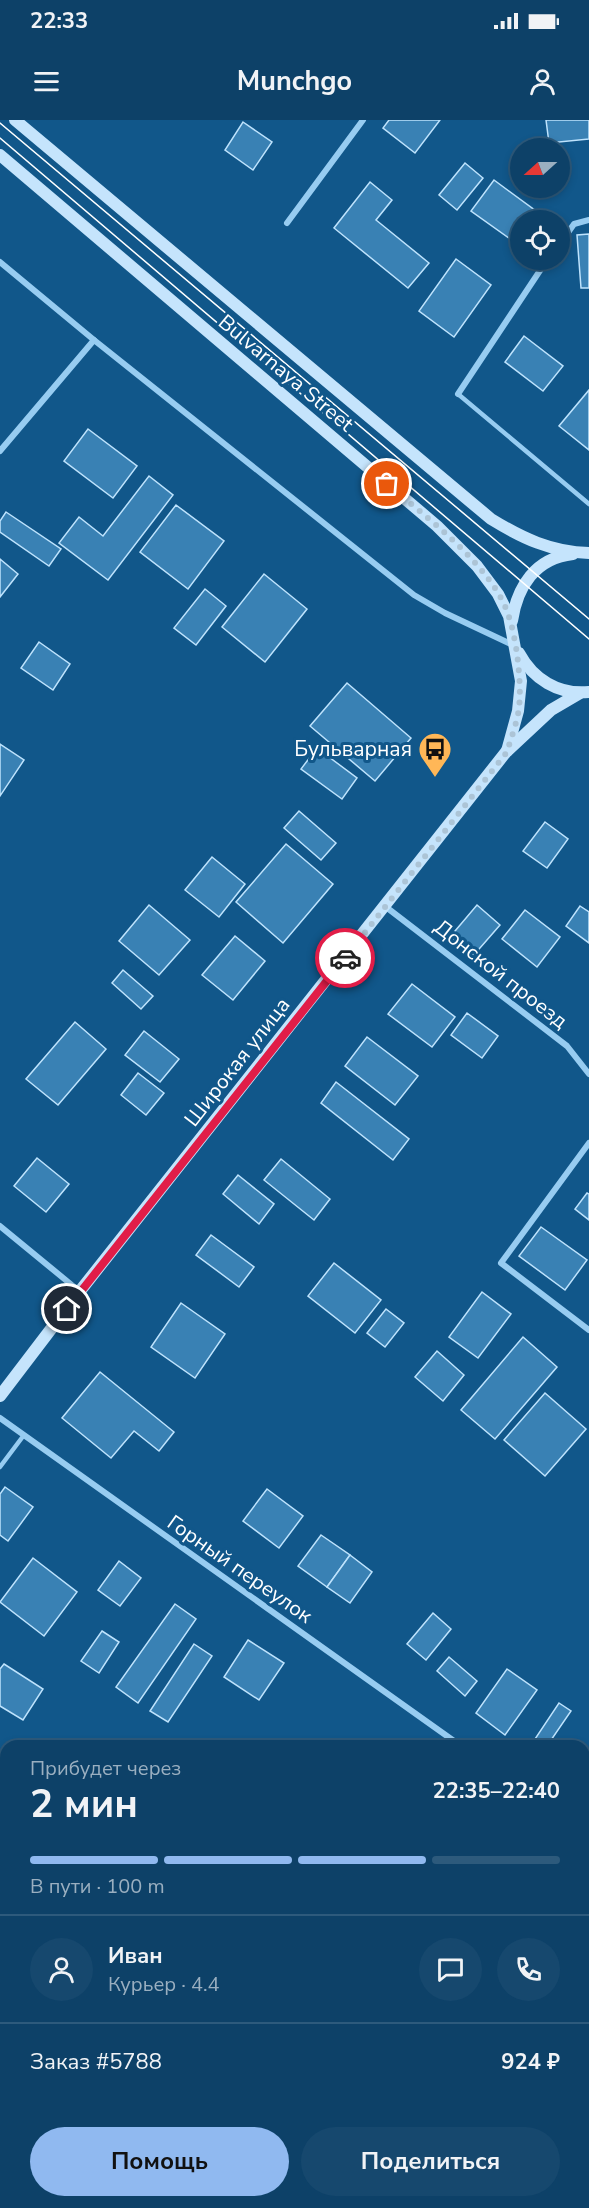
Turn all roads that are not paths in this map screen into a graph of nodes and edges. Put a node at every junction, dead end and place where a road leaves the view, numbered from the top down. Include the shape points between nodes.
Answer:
1 (15, 120) edge
2 (363, 120) edge
3 (0, 155) edge
4 (589, 220) edge
5 (288, 223) dead end
6 (570, 230) edge
7 (0, 262) edge
8 (541, 270) edge
9 (94, 340) junction
10 (458, 394) joint
11 (0, 452) edge
12 (589, 504) edge
13 (588, 553) edge
14 (515, 646) junction
15 (585, 693) edge
16 (507, 752) junction
17 (386, 907) junction
18 (589, 1074) edge
19 (589, 1143) edge
20 (0, 1226) edge
21 (80, 1291) junction
22 (589, 1330) edge
23 (0, 1396) edge
24 (0, 1418) edge
25 (24, 1435) junction
26 (0, 1467) edge
27 (452, 1740) edge

1 - 13 main road, Bulvarnaya Street via 491,519 522,538
2 - 5 street
3 - 14 main road, Bulvarnaya Street via 437,526 477,566 498,594 509,616
4 - 6 street via 574,224
7 - 9 street
8 - 10 street
9 - 11 street
9 - 14 street via 414,595
10 - 12 lane
13 - 14 main road via 564,555 543,564 526,580 515,600 511,623
14 - 15 main road via 540,680 559,689
14 - 16 main road, Широкая улица via 521,681 519,711
15 - 16 main road, Широкая улица via 551,710
16 - 17 main road, Широкая улица
17 - 18 street, Донской проезд via 567,1046
17 - 21 main road, Широкая улица
19 - 22 street via 501,1263
20 - 21 street
21 - 23 main road, Широкая улица
24 - 25 street, Горный переулок
25 - 26 lane
25 - 27 street, Горный переулок

